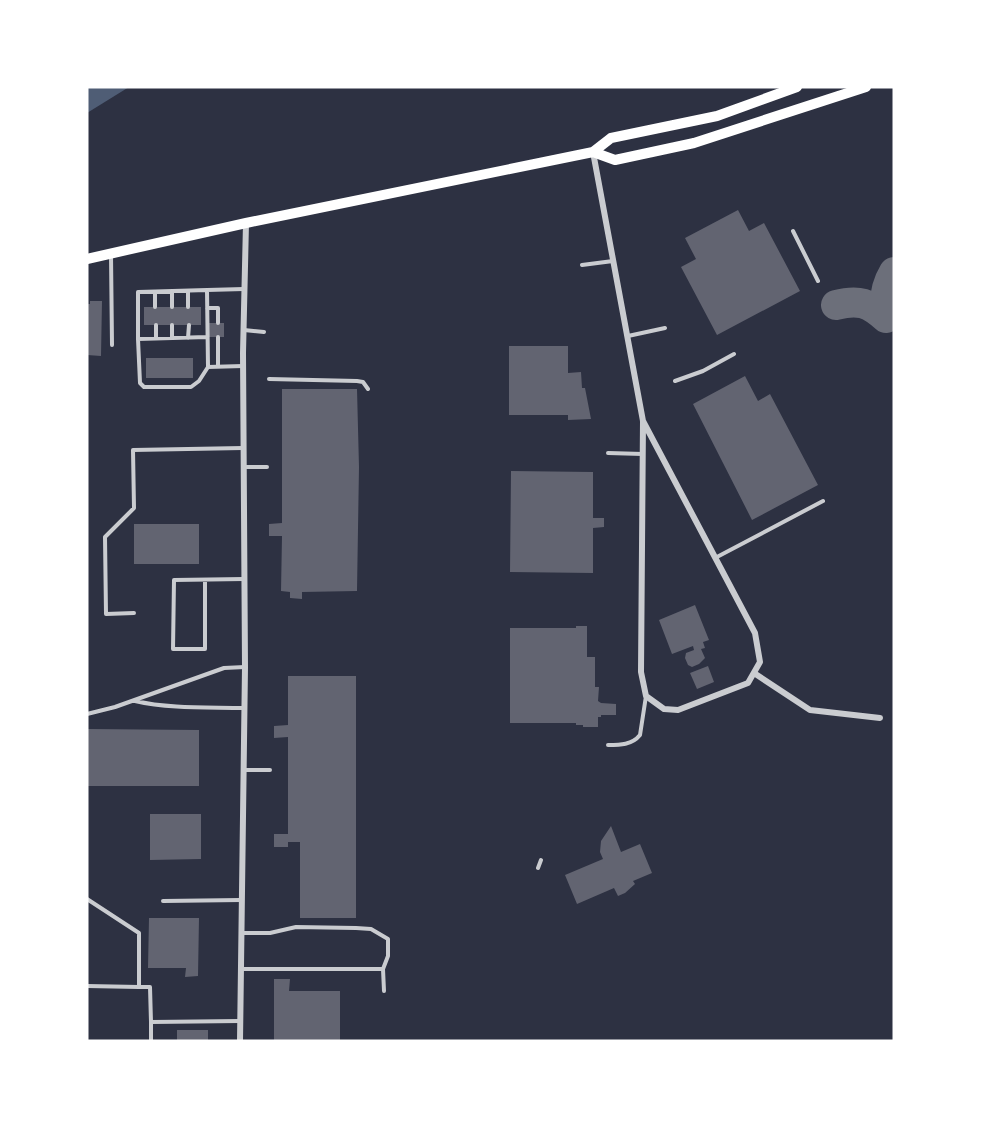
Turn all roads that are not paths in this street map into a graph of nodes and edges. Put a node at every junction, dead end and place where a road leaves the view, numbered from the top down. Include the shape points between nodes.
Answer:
1 (797, 87) edge
2 (866, 87) edge
3 (593, 152) junction
4 (246, 224) junction
5 (793, 231) dead end
6 (111, 254) junction
7 (87, 259) edge
8 (612, 261) junction
9 (582, 265) dead end
10 (818, 281) dead end
11 (244, 289) junction
12 (207, 290) junction
13 (172, 291) junction
14 (188, 291) junction
15 (156, 292) junction
16 (155, 307) dead end
17 (172, 307) dead end
18 (189, 307) dead end
19 (207, 308) junction
20 (218, 323) dead end
21 (156, 325) dead end
22 (172, 325) dead end
23 (189, 325) dead end
24 (665, 328) dead end
25 (244, 330) junction
26 (264, 332) dead end
27 (627, 336) junction
28 (207, 337) junction
29 (218, 337) dead end
30 (156, 338) junction
31 (172, 338) junction
32 (188, 338) junction
33 (138, 339) junction
34 (112, 345) dead end
35 (734, 354) dead end
36 (243, 366) junction
37 (208, 367) junction
38 (218, 367) junction
39 (269, 379) dead end
40 (675, 381) dead end
41 (368, 389) dead end
42 (643, 421) junction
43 (244, 448) junction
44 (608, 453) dead end
45 (643, 454) junction
46 (267, 467) dead end
47 (244, 468) junction
48 (823, 501) dead end
49 (715, 558) junction
50 (244, 579) junction
51 (205, 580) junction
52 (134, 613) dead end
53 (245, 668) junction
54 (754, 673) junction
55 (645, 696) junction
56 (133, 701) junction
57 (244, 708) junction
58 (87, 714) edge
59 (880, 718) dead end
60 (608, 745) dead end
61 (244, 770) junction
62 (270, 770) dead end
63 (541, 860) dead end
64 (538, 868) dead end
65 (87, 899) edge
66 (242, 900) junction
67 (163, 901) dead end
68 (242, 933) junction
69 (241, 969) junction
70 (382, 969) junction
71 (87, 986) edge
72 (140, 987) junction
73 (384, 990) dead end
74 (241, 1021) junction
75 (152, 1022) junction
76 (152, 1041) edge
77 (240, 1041) edge

1 - 3 main road via 717,116 610,138
2 - 3 main road via 694,143 615,160
3 - 4 main road
3 - 8 street
4 - 6 main road
4 - 11 street
5 - 10 lane
6 - 7 main road
6 - 34 lane
8 - 9 lane
8 - 27 street
11 - 12 lane
11 - 25 street
12 - 14 lane
12 - 19 lane
13 - 14 lane
13 - 15 lane
13 - 17 lane
14 - 18 lane
15 - 16 lane
15 - 33 lane via 138,292
19 - 20 lane via 218,308
19 - 28 lane
21 - 30 lane
22 - 31 lane
23 - 32 lane
24 - 27 lane
25 - 26 lane
25 - 36 street
27 - 42 street
28 - 32 lane
28 - 37 lane
29 - 38 lane
30 - 31 lane
30 - 33 lane
31 - 32 lane
33 - 37 lane via 140,383 144,387 191,387
35 - 40 lane
36 - 38 lane
36 - 43 street
37 - 38 lane
39 - 41 lane via 357,381
42 - 45 street
42 - 49 street
43 - 47 street
43 - 52 lane via 133,450 134,508 105,537 105,548 106,614
44 - 45 lane
45 - 55 street via 641,672
46 - 47 lane
47 - 50 street
48 - 49 lane
49 - 54 street via 755,633 760,662
50 - 51 lane
50 - 53 street
51 - 51 lane via 174,580 173,649 205,649
53 - 56 lane via 224,668
53 - 57 street
54 - 55 street via 748,683 678,710 664,708
54 - 59 street via 810,710
55 - 60 lane via 640,735 629,743
56 - 57 lane
56 - 58 lane
57 - 61 street
61 - 62 lane
61 - 66 street
63 - 64 lane
65 - 72 lane via 140,933
66 - 67 lane
66 - 68 street
68 - 69 street
68 - 70 lane via 270,933 296,927 371,929 388,939 388,956
69 - 70 lane
69 - 74 street
70 - 73 lane
71 - 72 lane
72 - 75 lane via 150,987
74 - 75 lane
74 - 77 street
75 - 76 lane

